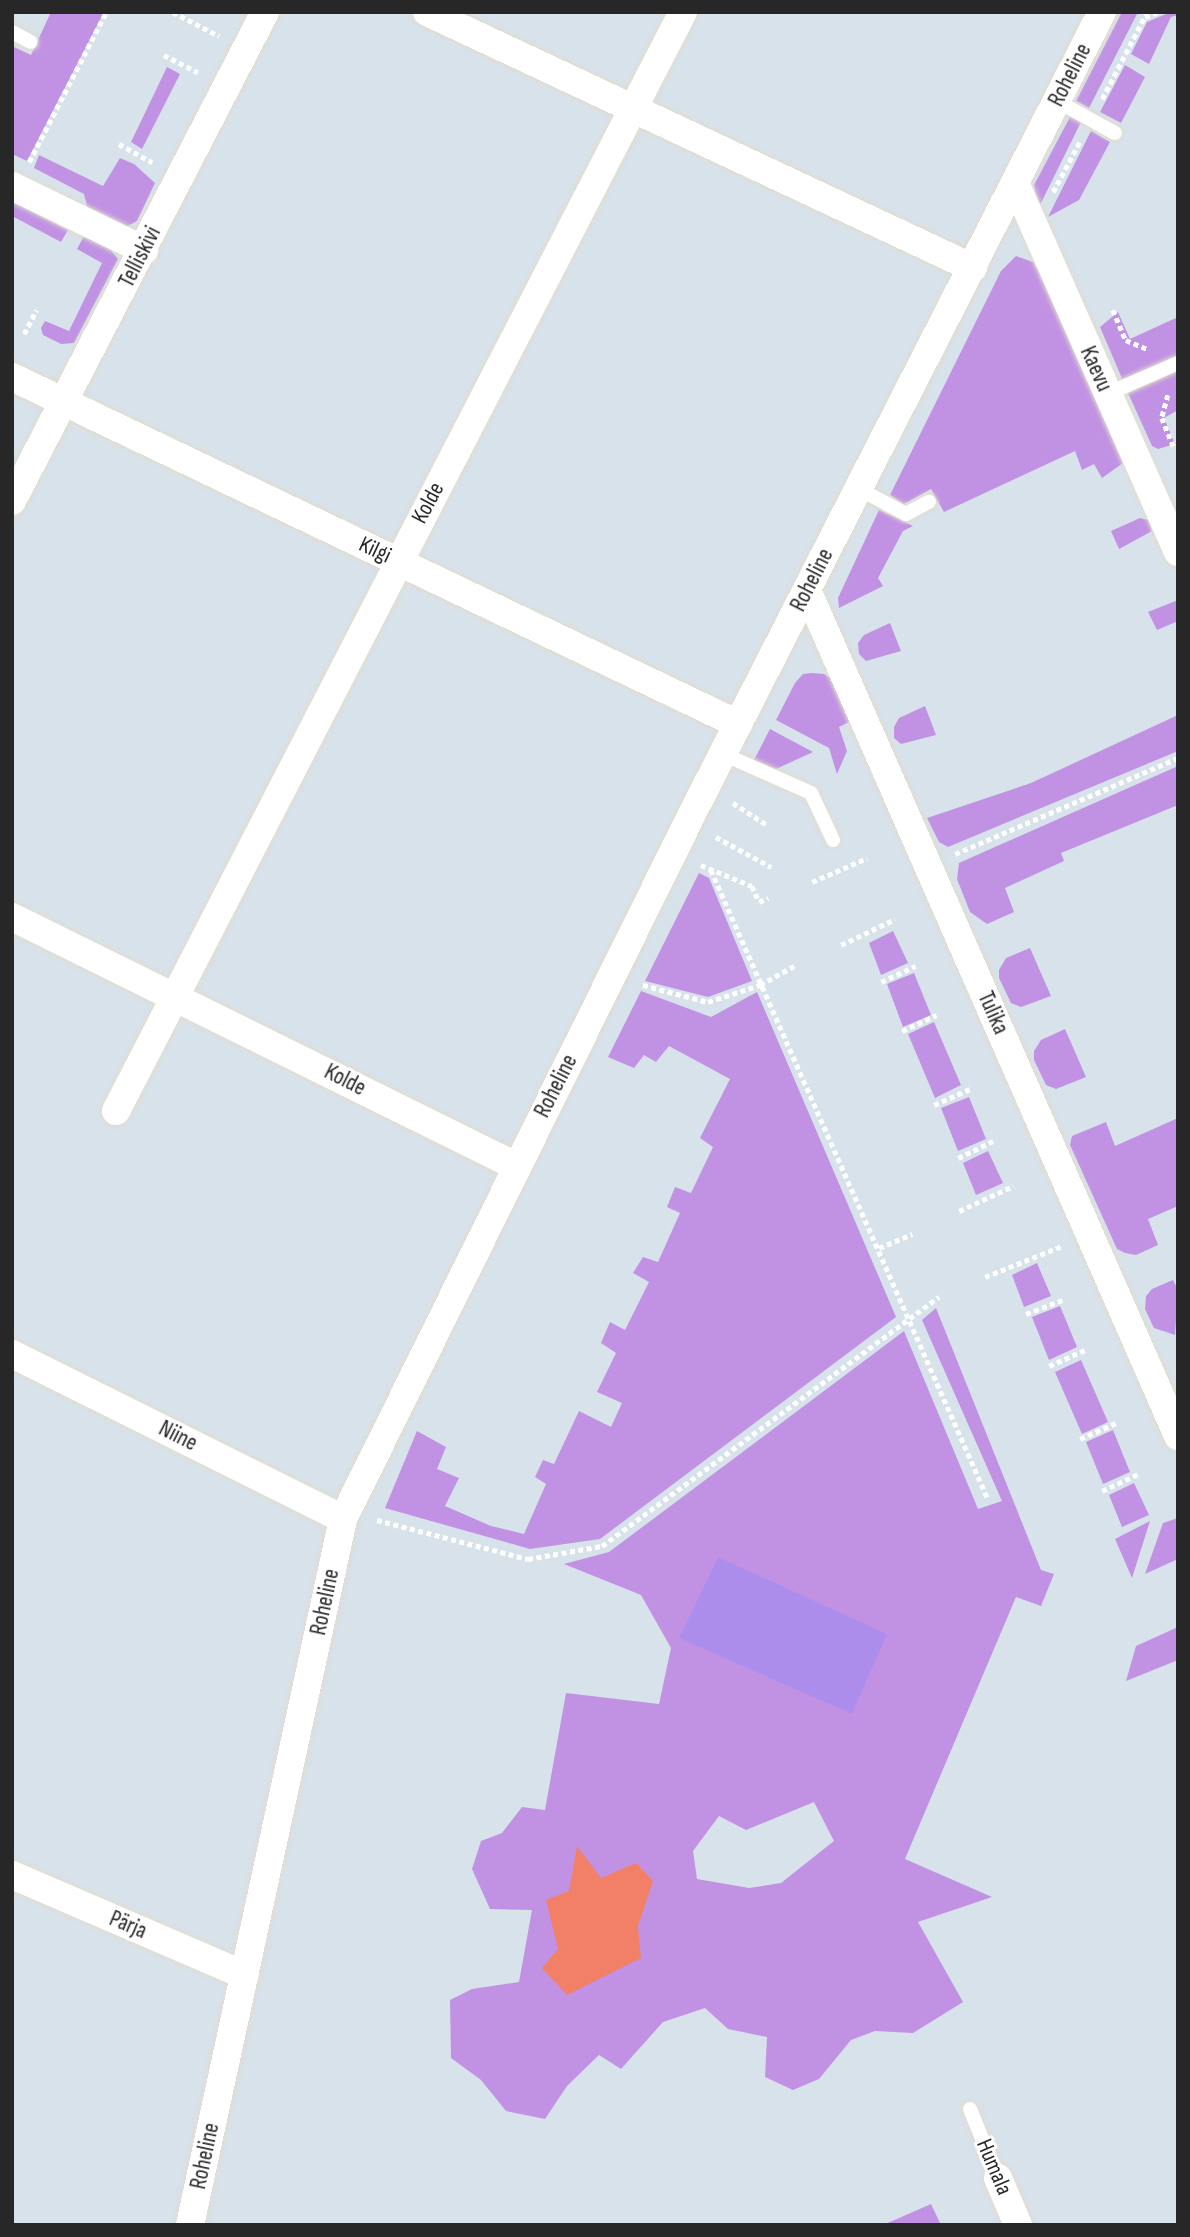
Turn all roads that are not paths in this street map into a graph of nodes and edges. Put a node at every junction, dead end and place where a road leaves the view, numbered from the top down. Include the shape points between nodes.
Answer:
1 (265, 12) edge
2 (427, 12) edge
3 (683, 12) edge
4 (1102, 12) edge
5 (12, 32) edge
6 (31, 42) dead end
7 (1058, 101) junction
8 (634, 109) junction
9 (1115, 132) dead end
10 (1016, 184) junction
11 (14, 186) edge
12 (144, 250) junction
13 (973, 268) junction
14 (1178, 363) edge
15 (12, 377) edge
16 (1107, 394) junction
17 (64, 402) junction
18 (859, 489) junction
19 (12, 501) edge
20 (929, 502) dead end
21 (1178, 552) edge
22 (398, 561) junction
23 (807, 590) junction
24 (738, 724) junction
25 (723, 754) junction
26 (833, 840) dead end
27 (12, 917) edge
28 (174, 994) junction
29 (116, 1111) dead end
30 (516, 1166) junction
31 (12, 1354) edge
32 (1178, 1436) edge
33 (357, 1519) junction
34 (12, 1875) edge
35 (244, 1975) junction
36 (970, 2109) dead end
37 (998, 2178) joint
38 (190, 2225) edge
39 (1018, 2225) edge

1 - 12 street, Telliskivi
2 - 8 street
3 - 8 street, Kolde
4 - 7 street, Roheline
5 - 6 lane
7 - 9 lane
7 - 10 street, Roheline
8 - 13 street
8 - 22 street, Kolde
10 - 13 street, Roheline
10 - 16 street, Kaevu
11 - 12 street
12 - 17 street, Telliskivi
13 - 18 street, Roheline
14 - 16 lane
15 - 17 street, Kilgi
16 - 21 street, Kaevu
17 - 19 street, Telliskivi
17 - 22 street, Kilgi
18 - 20 lane via 906,514
18 - 23 street, Roheline
22 - 24 street, Kilgi
22 - 28 street, Kolde
23 - 24 street, Roheline
23 - 32 street, Tulika
24 - 25 street, Roheline
25 - 26 lane via 811,793
25 - 30 street, Roheline
27 - 28 street, Kolde
28 - 29 street, Kolde
28 - 30 street, Kolde
30 - 33 street, Roheline
31 - 33 street, Niine
33 - 35 street, Roheline
34 - 35 street, Pärja
35 - 38 street, Roheline
36 - 37 lane, Humala
37 - 39 street, Humala

